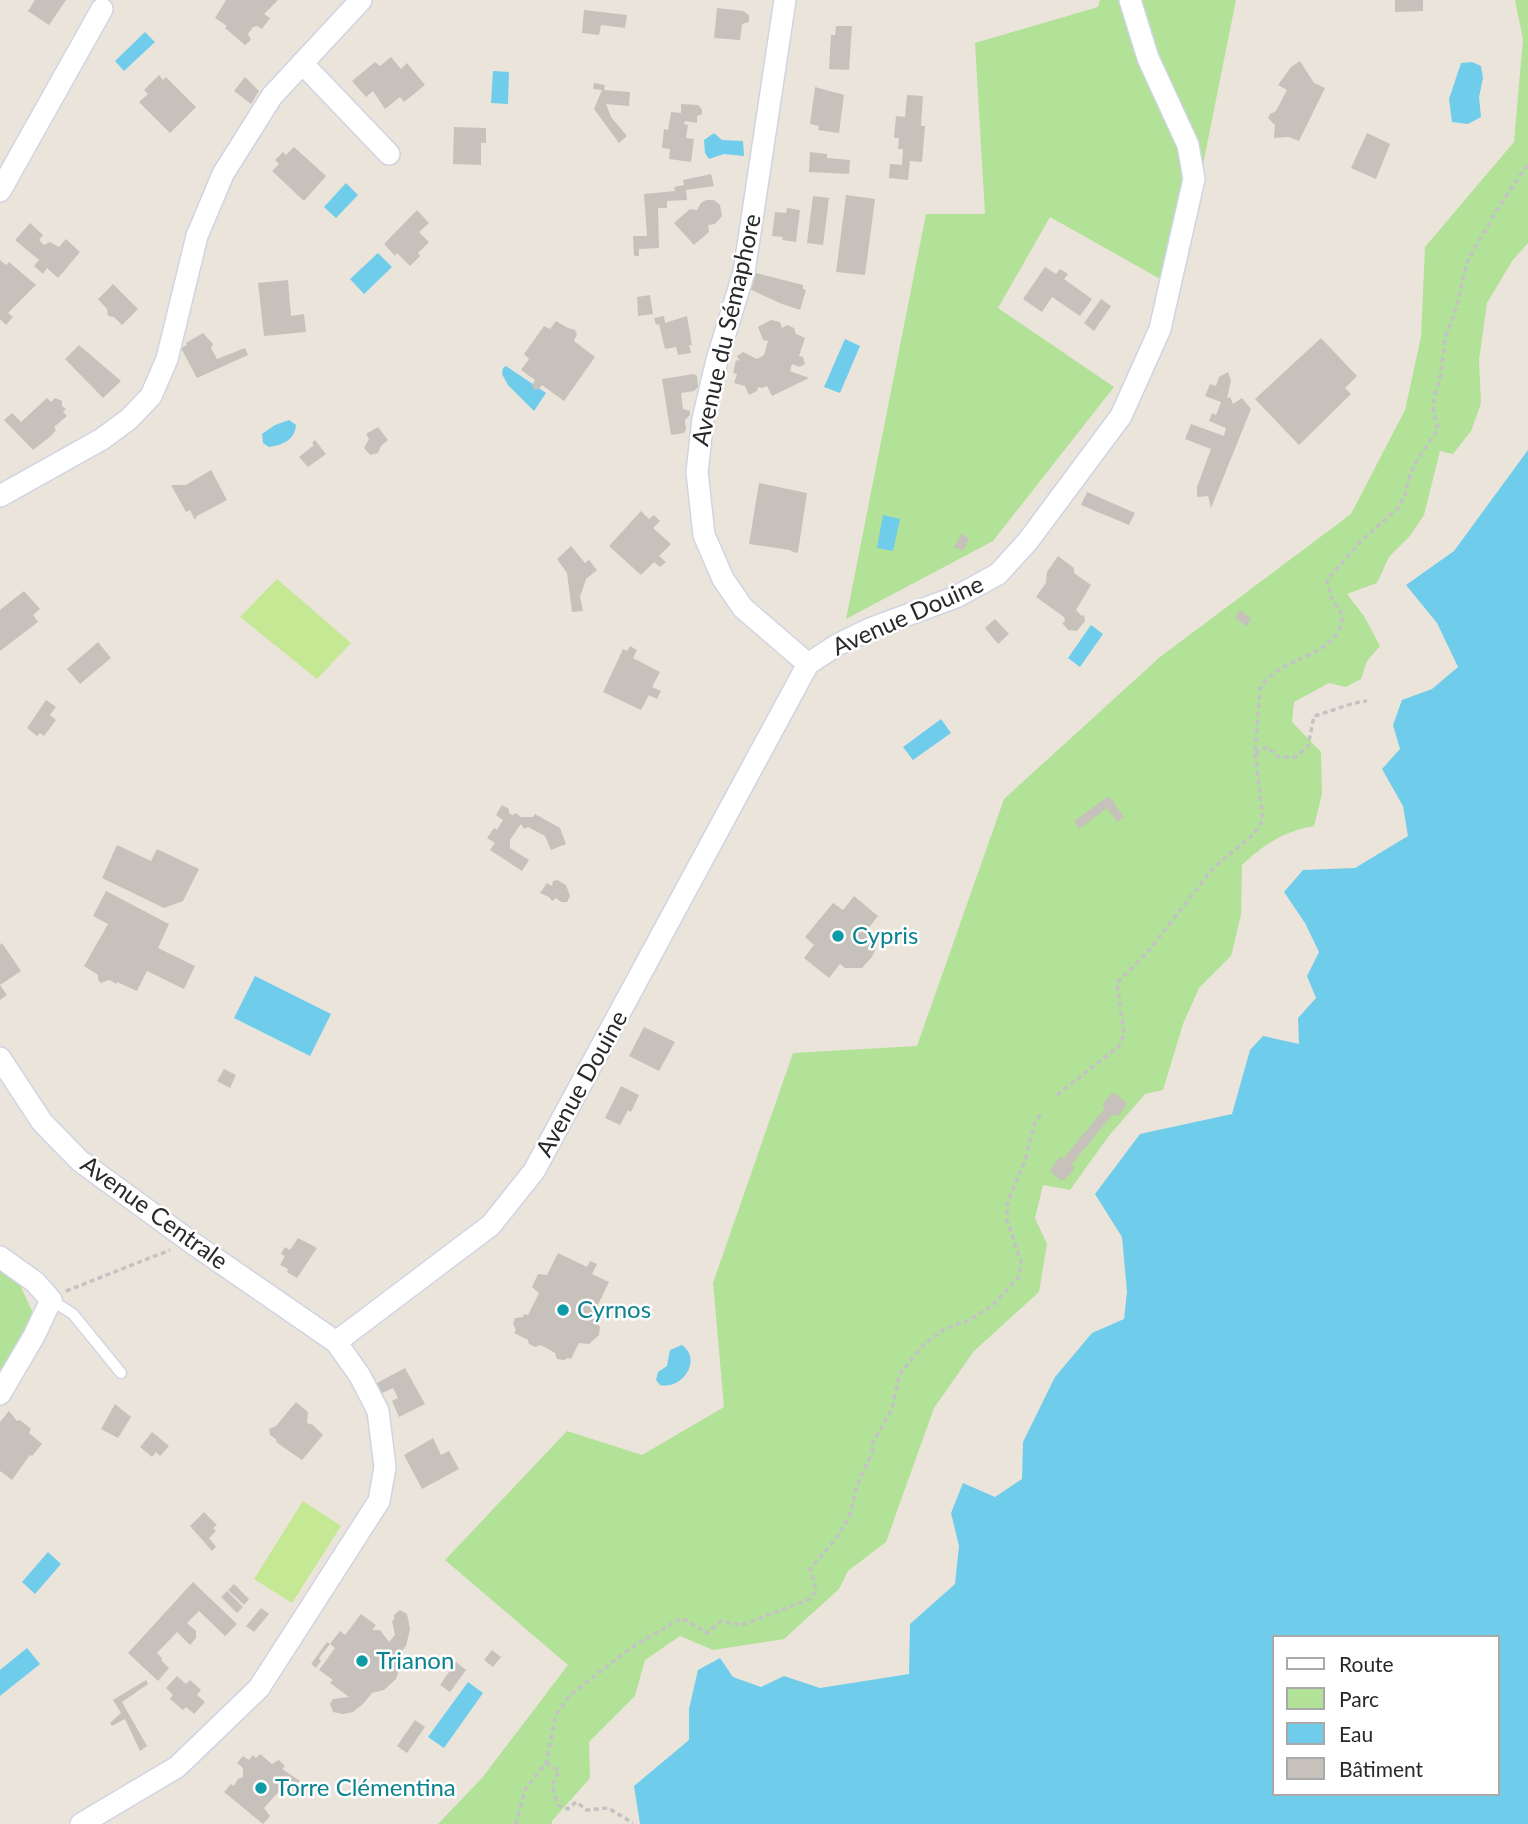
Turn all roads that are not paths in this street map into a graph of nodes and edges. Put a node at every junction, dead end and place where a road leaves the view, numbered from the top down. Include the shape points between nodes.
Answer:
1 (361, 0) edge
2 (785, 0) edge
3 (1130, 0) edge
4 (102, 9) dead end
5 (302, 63) junction
6 (388, 154) dead end
7 (0, 191) edge
8 (0, 496) edge
9 (808, 664) junction
10 (0, 1058) edge
11 (0, 1257) edge
12 (51, 1300) junction
13 (335, 1342) junction
14 (121, 1373) dead end
15 (0, 1394) edge
16 (80, 1824) edge

1 - 5 street
2 - 9 street, Avenue du Sémaphore via 744,272 714,372 697,472 704,535 723,579 743,608
3 - 9 street, Avenue Douine via 1147,58 1188,145 1194,179 1160,329 1121,416 998,575 956,597 872,628
4 - 7 street
5 - 6 street
5 - 8 street via 272,96 223,174 197,236 167,359 151,396 102,439
9 - 13 street, Avenue Douine via 534,1171 491,1225
10 - 13 street, Avenue Centrale via 42,1122 80,1161
11 - 12 street
12 - 14 lane via 73,1314
12 - 15 street
13 - 16 street, Avenue Centrale via 378,1411 385,1467 379,1501 259,1688 177,1768

